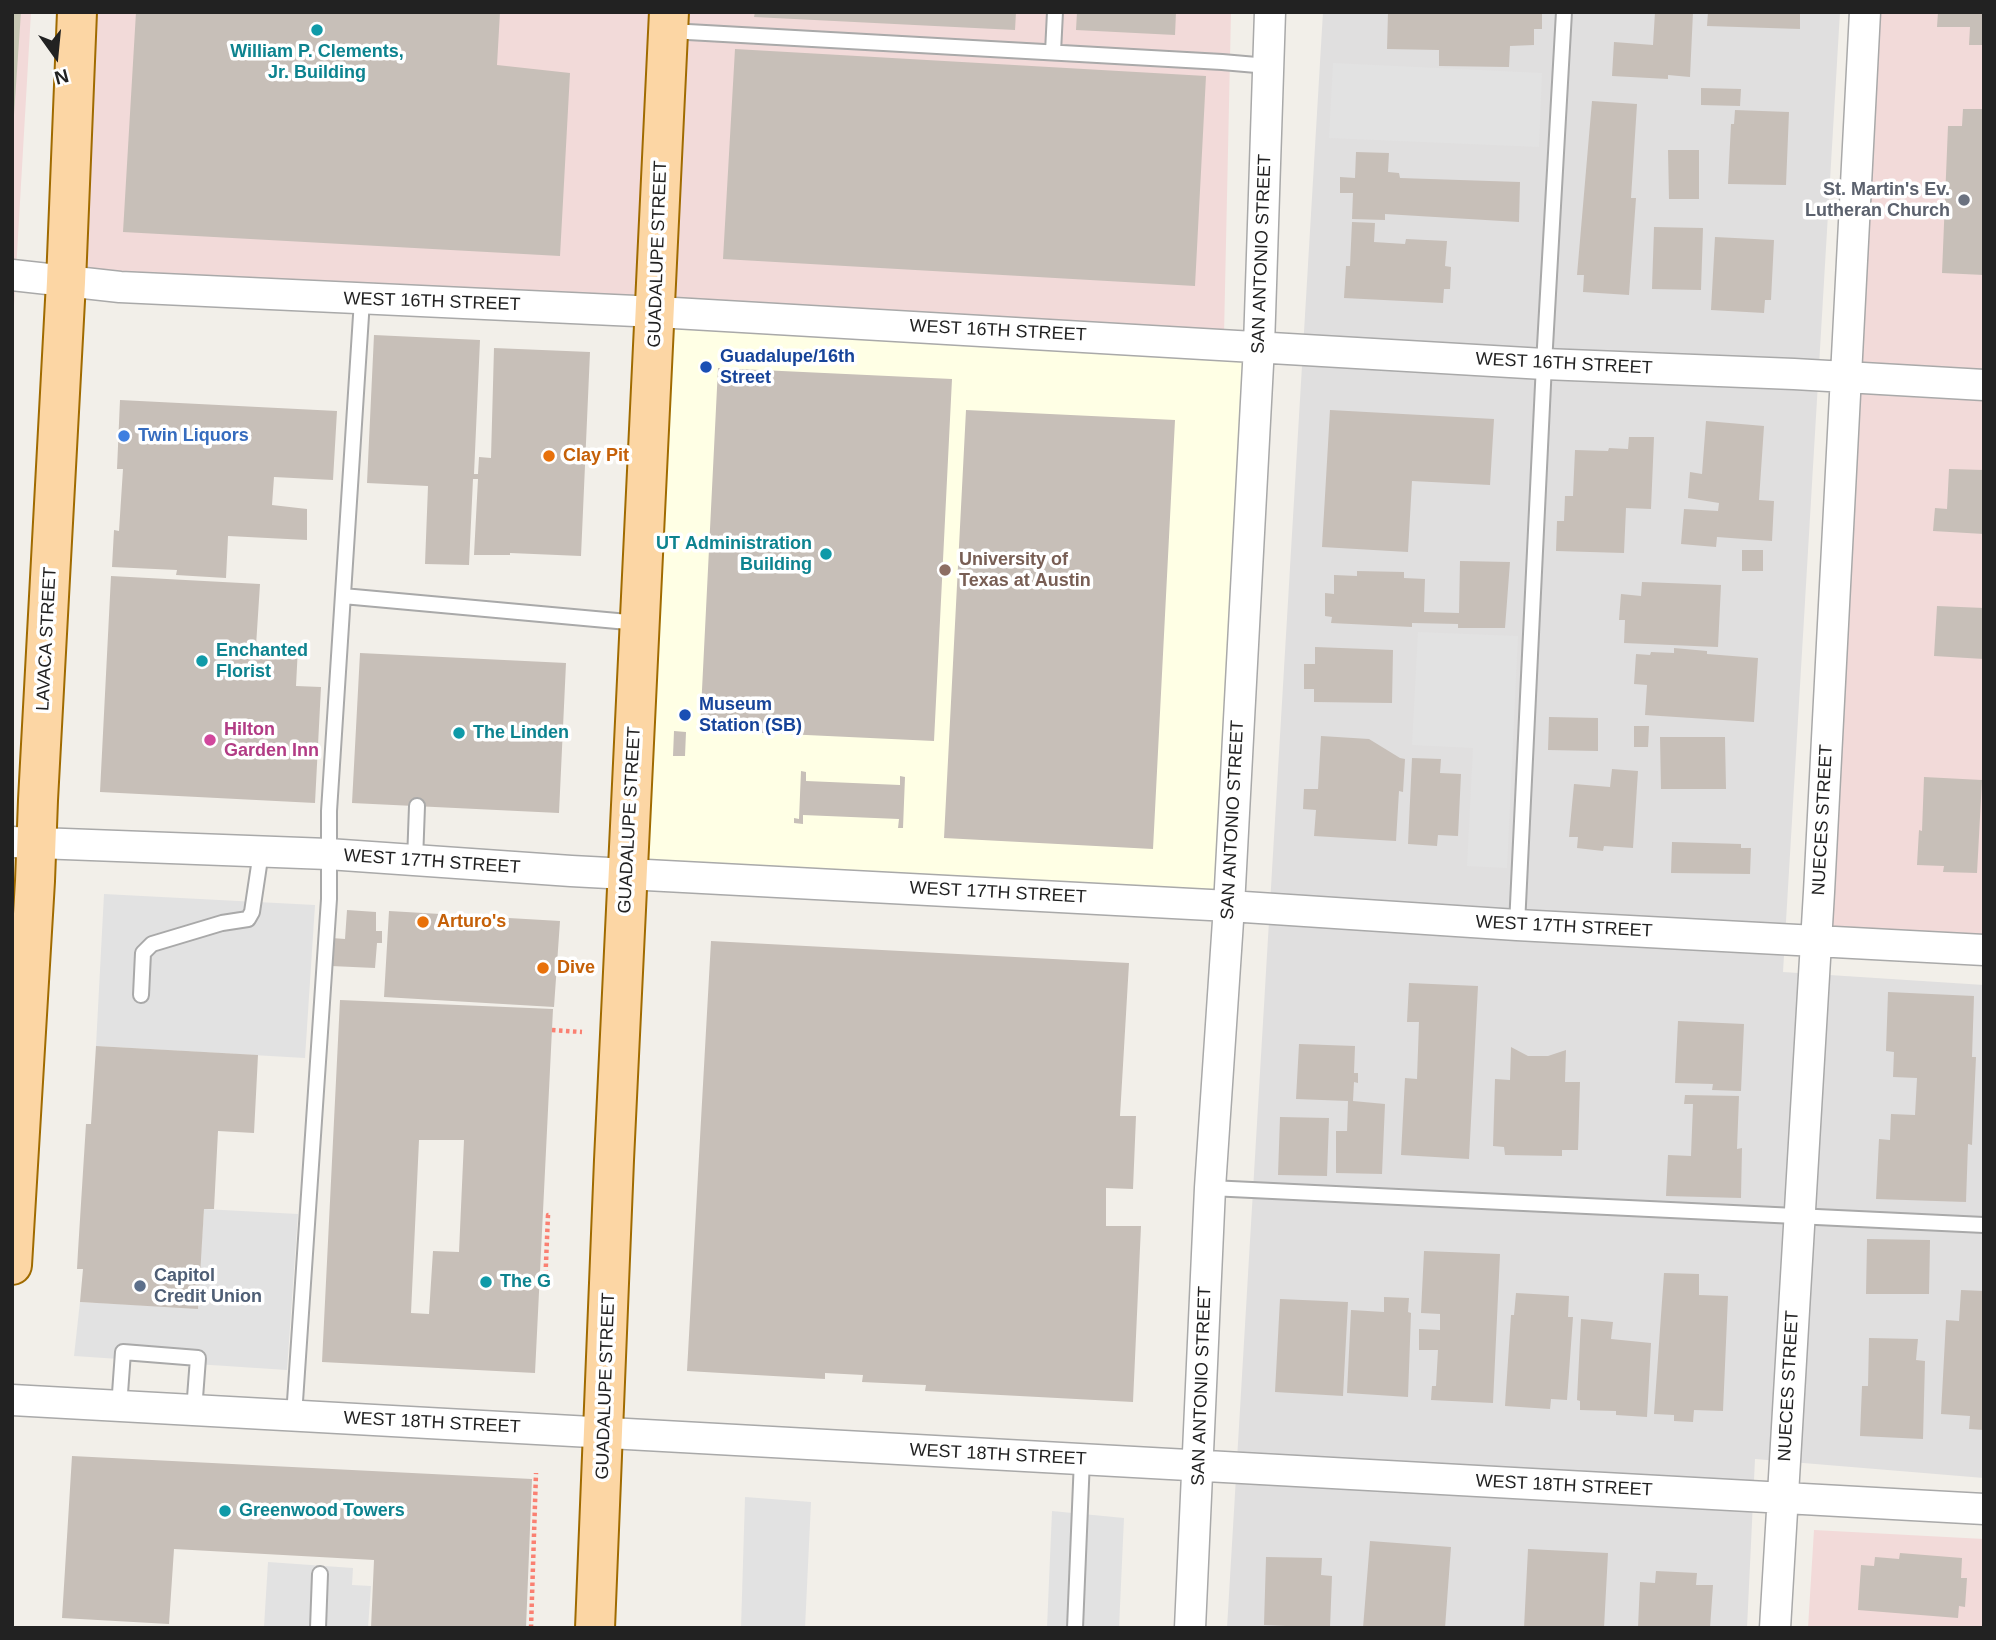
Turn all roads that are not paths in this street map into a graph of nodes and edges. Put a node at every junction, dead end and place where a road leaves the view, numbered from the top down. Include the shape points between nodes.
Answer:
1 (77, 12) edge
2 (1055, 12) edge
3 (1270, 12) edge
4 (1564, 12) edge
5 (1865, 12) edge
6 (669, 21) edge
7 (1054, 52) junction
8 (1268, 66) junction
9 (12, 275) edge
10 (66, 282) junction
11 (362, 300) junction
12 (657, 312) junction
13 (1259, 346) junction
14 (1544, 364) junction
15 (1847, 376) junction
16 (1984, 386) edge
17 (343, 596) junction
18 (640, 624) junction
19 (417, 806) dead end
20 (25, 843) edge
21 (261, 852) junction
22 (328, 855) junction
23 (415, 861) junction
24 (629, 873) junction
25 (1229, 906) junction
26 (1517, 925) junction
27 (1817, 941) junction
28 (1984, 950) edge
29 (141, 995) dead end
30 (16, 1118) edge
31 (1210, 1188) junction
32 (1798, 1217) junction
33 (1984, 1225) edge
34 (12, 1265) edge
35 (12, 1400) edge
36 (119, 1407) junction
37 (194, 1412) junction
38 (294, 1416) junction
39 (604, 1432) junction
40 (1082, 1459) junction
41 (1199, 1466) junction
42 (1783, 1498) junction
43 (1984, 1509) edge
44 (320, 1574) dead end
45 (318, 1628) edge
46 (595, 1628) edge
47 (1075, 1628) edge
48 (1190, 1628) edge
49 (1775, 1628) edge

1 - 10 main road, LAVACA STREET
2 - 7 lane
3 - 8 street, SAN ANTONIO STREET
4 - 14 lane
5 - 15 street, NUECES STREET
6 - 7 lane
6 - 12 main road, GUADALUPE STREET
7 - 8 lane
8 - 13 street, SAN ANTONIO STREET
9 - 10 street, WEST 16TH STREET
10 - 11 street, WEST 16TH STREET
10 - 20 main road, LAVACA STREET via 38,800
11 - 12 street, WEST 16TH STREET
11 - 17 lane
12 - 13 street, WEST 16TH STREET
12 - 18 main road, GUADALUPE STREET
13 - 14 street, WEST 16TH STREET
13 - 25 street, SAN ANTONIO STREET
14 - 15 street, WEST 16TH STREET
14 - 26 lane
15 - 16 street, WEST 16TH STREET
15 - 27 street, NUECES STREET
17 - 18 lane
17 - 22 lane
18 - 24 main road, GUADALUPE STREET
19 - 23 lane
20 - 21 street, WEST 17TH STREET
20 - 30 main road, LAVACA STREET
21 - 22 street, WEST 17TH STREET
21 - 29 lane via 248,919 152,944 143,953
22 - 23 street, WEST 17TH STREET
22 - 38 lane via 329,899
23 - 24 street, WEST 17TH STREET
24 - 25 street, WEST 17TH STREET
24 - 39 main road, GUADALUPE STREET
25 - 26 street, WEST 17TH STREET
25 - 31 street, SAN ANTONIO STREET
26 - 27 street, WEST 17TH STREET
27 - 28 street, WEST 17TH STREET
27 - 32 street, NUECES STREET
30 - 34 main road, LAVACA STREET
31 - 32 lane
31 - 41 street, SAN ANTONIO STREET
32 - 33 lane
32 - 42 street, NUECES STREET
35 - 36 street, WEST 18TH STREET
36 - 37 street, WEST 18TH STREET
36 - 37 lane via 123,1352 198,1358
37 - 38 street, WEST 18TH STREET
38 - 39 street, WEST 18TH STREET
39 - 40 street, WEST 18TH STREET
39 - 46 main road, GUADALUPE STREET
40 - 41 street, WEST 18TH STREET
40 - 47 lane
41 - 42 street, WEST 18TH STREET
41 - 48 street, SAN ANTONIO STREET
42 - 43 street, WEST 18TH STREET
42 - 49 street, NUECES STREET
44 - 45 lane

